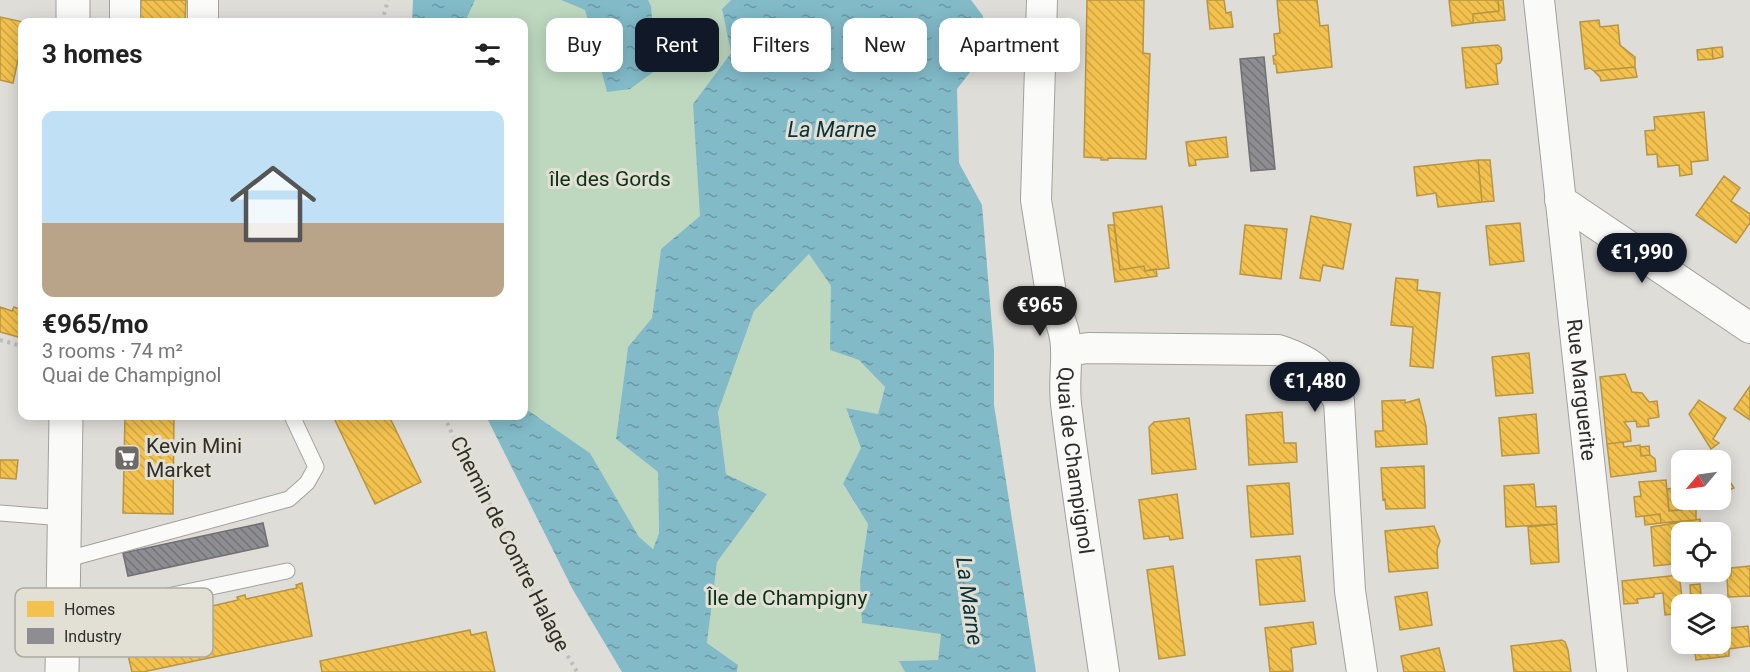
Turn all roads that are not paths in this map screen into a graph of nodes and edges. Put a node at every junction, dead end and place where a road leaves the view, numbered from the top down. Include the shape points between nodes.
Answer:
1 (73, 0) edge
2 (125, 0) edge
3 (204, 0) edge
4 (1042, 0) edge
5 (1539, 0) edge
6 (73, 18) edge
7 (125, 18) edge
8 (203, 18) edge
9 (1560, 200) junction
10 (1750, 328) edge
11 (1067, 351) junction
12 (66, 420) edge
13 (294, 420) edge
14 (0, 513) edge
15 (64, 518) junction
16 (64, 560) junction
17 (287, 571) dead end
18 (64, 588) edge
19 (206, 588) edge
20 (62, 657) edge
21 (62, 672) edge
22 (1104, 672) edge
23 (1362, 672) edge
24 (1612, 672) edge

1 - 6 street
2 - 7 street
3 - 8 street
4 - 11 street, Quai de Champignol via 1036,200 1053,306 1062,322
5 - 9 street, Rue Marguerite
9 - 10 street
9 - 24 street, Rue Marguerite
11 - 22 street, Quai de Champignol via 1066,401
11 - 23 street via 1278,350 1302,358 1322,374 1339,401 1350,591
12 - 15 street
13 - 16 lane via 316,466 307,483 289,499
14 - 15 lane
15 - 16 street
16 - 18 street
17 - 19 lane
20 - 21 street

